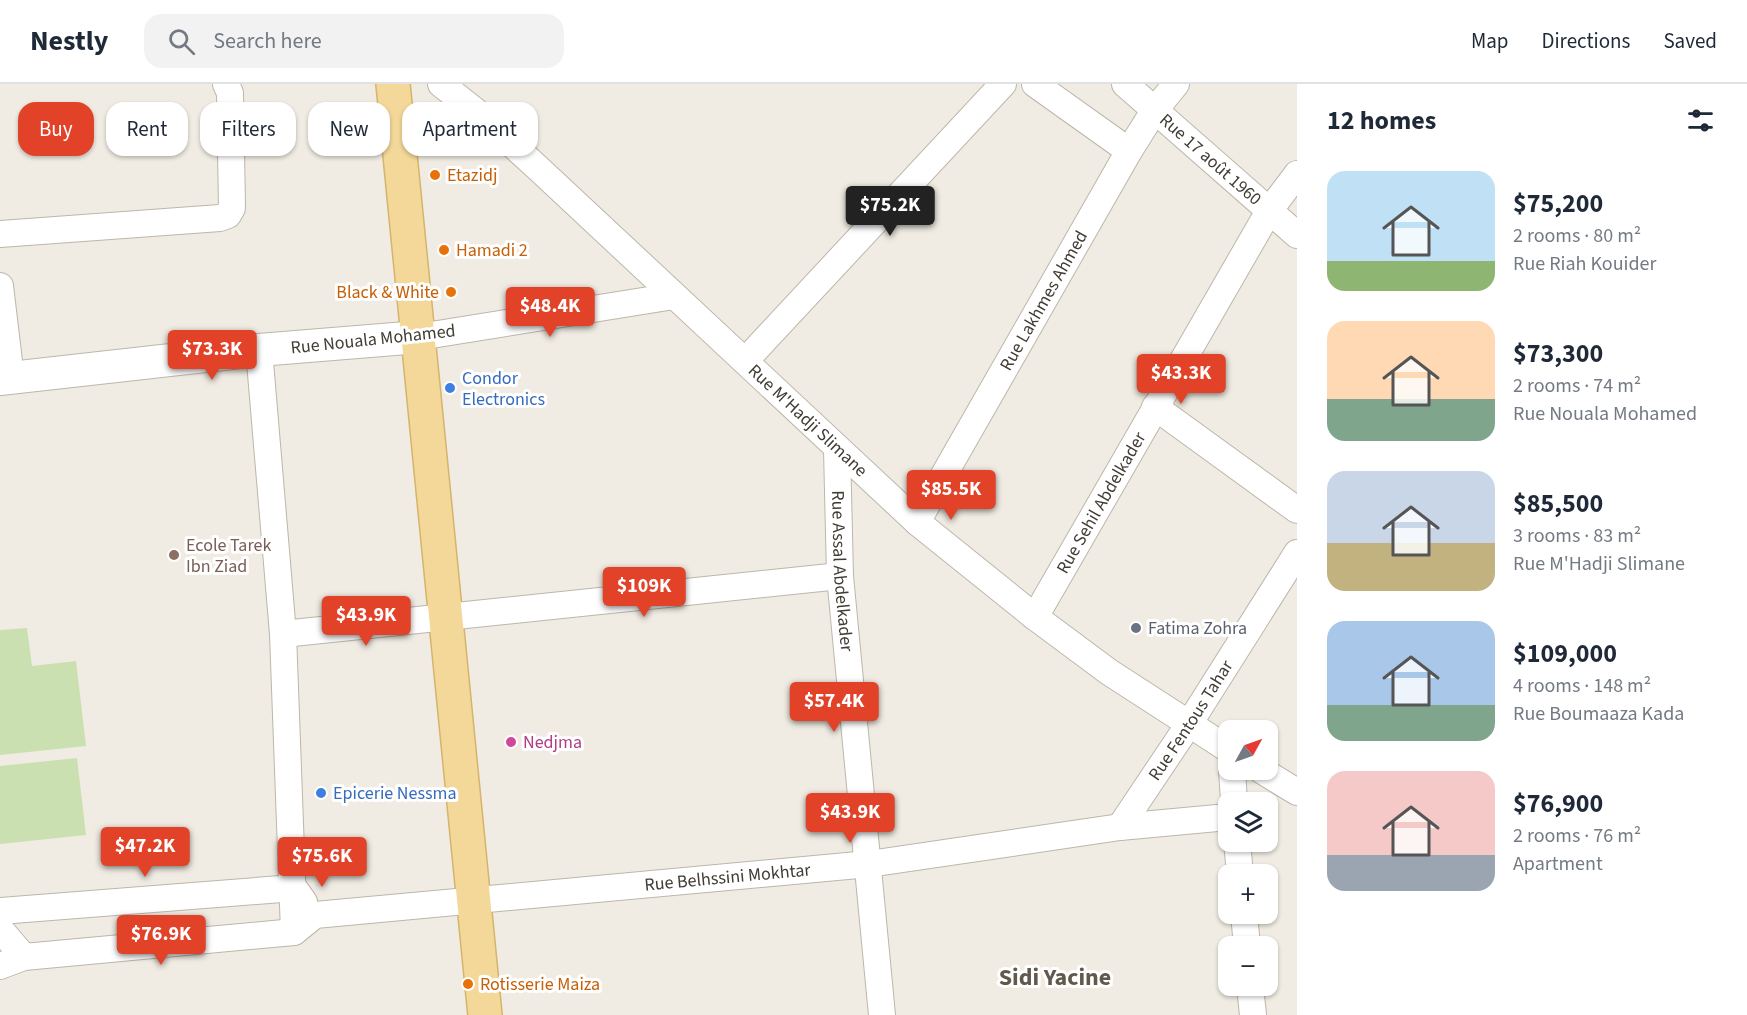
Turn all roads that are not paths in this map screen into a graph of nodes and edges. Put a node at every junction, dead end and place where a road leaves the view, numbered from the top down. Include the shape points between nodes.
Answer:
1 (226, 84) edge
2 (393, 84) edge
3 (441, 84) edge
4 (1003, 84) edge
5 (1035, 84) edge
6 (1125, 84) edge
7 (1176, 84) edge
8 (1154, 111) junction
9 (1129, 151) junction
10 (1297, 174) edge
11 (1269, 211) junction
12 (0, 234) edge
13 (1297, 235) edge
14 (0, 286) edge
15 (674, 296) junction
16 (419, 337) junction
17 (259, 350) junction
18 (745, 361) junction
19 (6, 379) edge
20 (1155, 407) junction
21 (837, 449) junction
22 (1297, 510) edge
23 (917, 522) junction
24 (1297, 553) edge
25 (840, 576) junction
26 (444, 617) junction
27 (1035, 617) junction
28 (283, 634) junction
29 (1189, 724) junction
30 (1218, 743) edge
31 (1277, 780) edge
32 (1297, 792) edge
33 (1218, 818) edge
34 (1120, 826) junction
35 (869, 864) junction
36 (294, 888) junction
37 (474, 899) junction
38 (0, 911) edge
39 (315, 915) junction
40 (0, 929) edge
41 (294, 932) junction
42 (24, 957) junction
43 (0, 966) edge
44 (1251, 996) edge
45 (485, 1015) edge
46 (882, 1015) edge
47 (1253, 1015) edge

1 - 12 street via 230,93 232,208 228,215
2 - 16 main road
3 - 15 street, Rue M'Hadji Slimane via 479,114
4 - 18 street
5 - 9 street
6 - 8 street, Rue 17 août 1960
7 - 8 street, Rue Lakhmes Ahmed
8 - 9 street, Rue Lakhmes Ahmed
8 - 11 street, Rue 17 août 1960
9 - 23 street, Rue Lakhmes Ahmed
10 - 11 street, Rue Sehil Abdelkader
11 - 13 street, Rue 17 août 1960
11 - 20 street, Rue Sehil Abdelkader
14 - 19 street
15 - 16 street, Rue Nouala Mohamed
15 - 18 street, Rue M'Hadji Slimane
16 - 17 street, Rue Nouala Mohamed
16 - 26 main road
17 - 19 street, Rue Nouala Mohamed
17 - 28 street
18 - 21 street, Rue M'Hadji Slimane
20 - 22 street
20 - 27 street, Rue Sehil Abdelkader
21 - 23 street, Rue M'Hadji Slimane
21 - 25 street, Rue Assal Abdelkader
23 - 27 street, Rue M'Hadji Slimane
24 - 29 street, Rue Fentous Tahar
25 - 26 street
25 - 35 street, Rue Assal Abdelkader
26 - 28 street
26 - 37 main road
27 - 29 street, Rue M'Hadji Slimane via 1108,672
28 - 36 street
29 - 30 street, Rue M'Hadji Slimane
29 - 34 street, Rue Fentous Tahar
31 - 32 street
33 - 34 street, Rue Belhssini Mokhtar
34 - 35 street, Rue Belhssini Mokhtar
35 - 37 street, Rue Belhssini Mokhtar
35 - 46 street, Rue Assal Abdelkader
36 - 38 street
36 - 39 street
36 - 41 street
37 - 39 street, Rue Belhssini Mokhtar
37 - 45 main road
39 - 41 street
40 - 42 street
41 - 42 street
42 - 43 street
44 - 47 street

